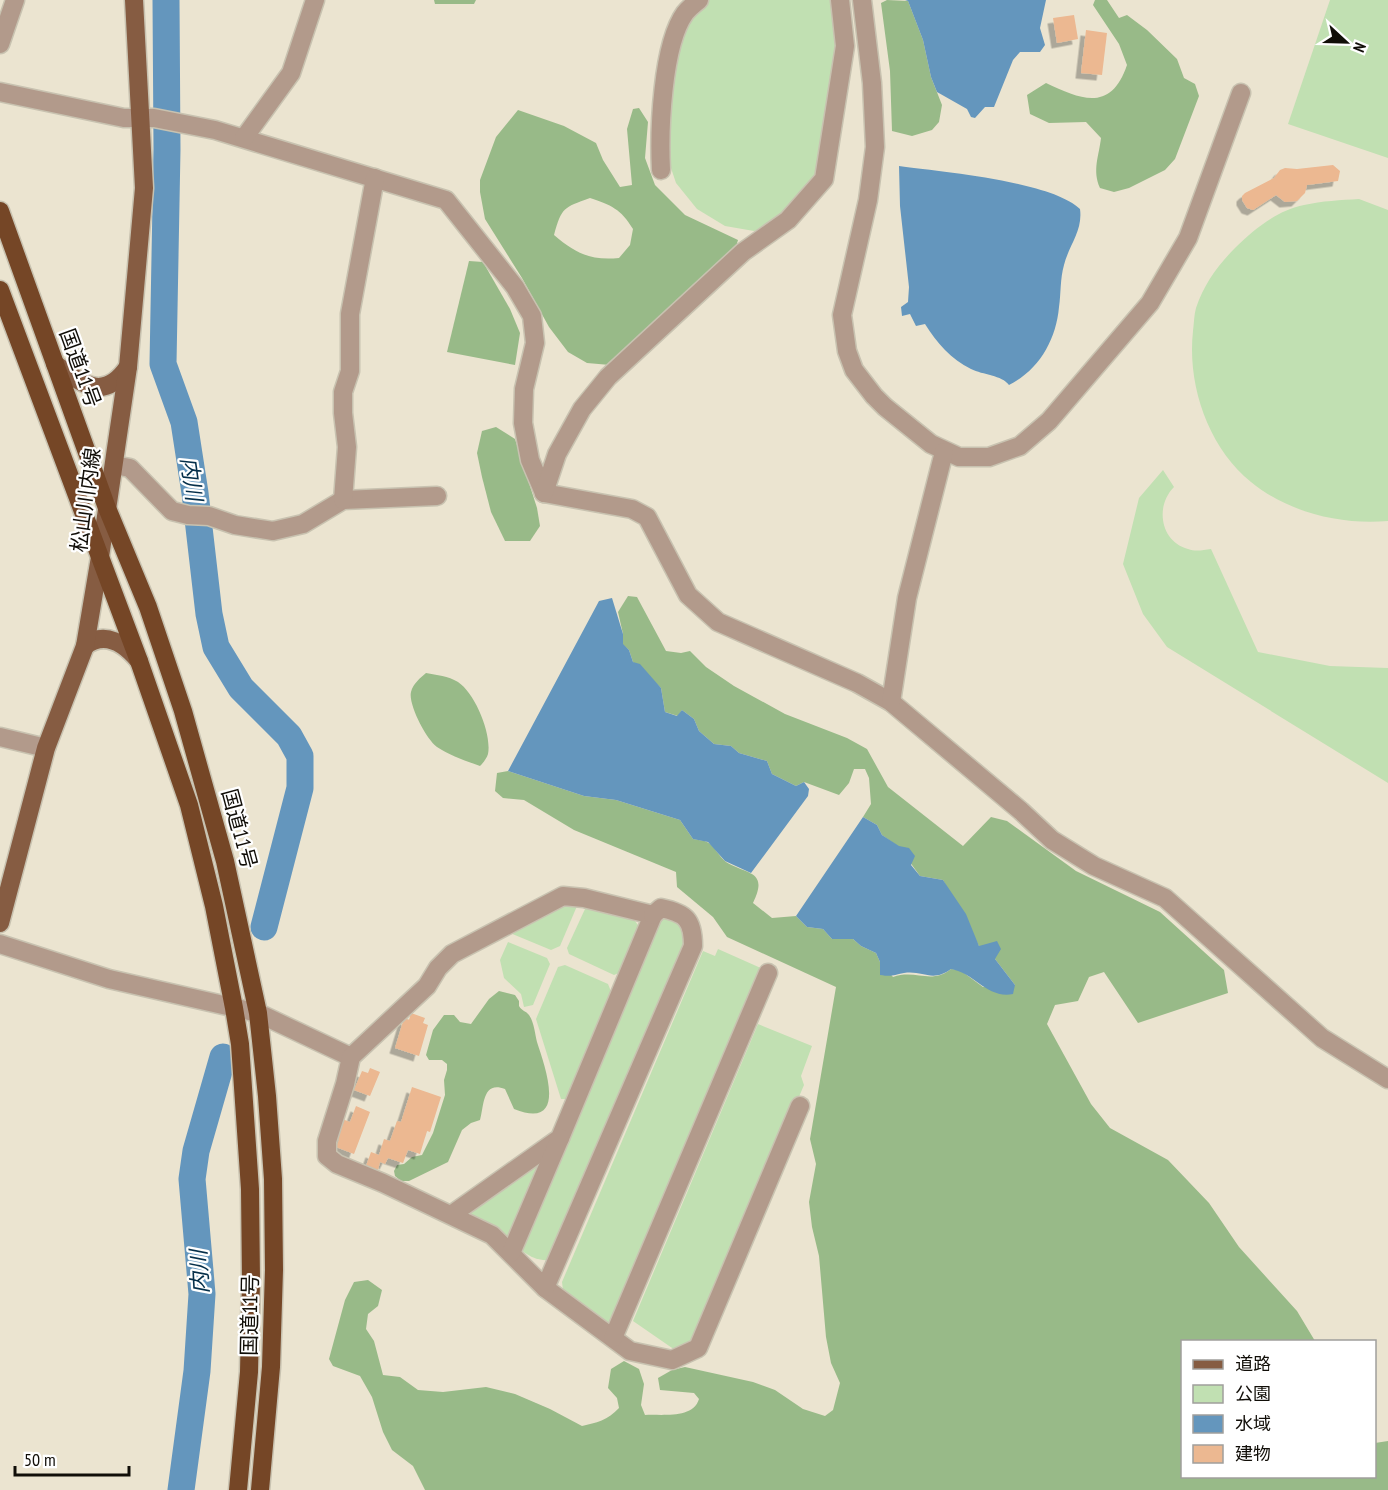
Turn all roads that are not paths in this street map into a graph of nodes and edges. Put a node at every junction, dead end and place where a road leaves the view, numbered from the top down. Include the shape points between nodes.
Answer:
1 (15, 0) edge
2 (134, 0) edge
3 (315, 0) edge
4 (699, 0) edge
5 (840, 0) edge
6 (862, 0) edge
7 (0, 44) edge
8 (0, 92) edge
9 (1241, 93) dead end
10 (146, 118) junction
11 (244, 138) junction
12 (661, 170) dead end
13 (375, 178) junction
14 (0, 211) edge
15 (0, 290) edge
16 (55, 364) junction
17 (128, 367) junction
18 (944, 452) junction
19 (114, 465) junction
20 (544, 493) junction
21 (438, 496) dead end
22 (343, 500) junction
23 (107, 508) junction
24 (100, 557) junction
25 (85, 646) junction
26 (139, 661) junction
27 (891, 702) junction
28 (0, 737) edge
29 (46, 748) junction
30 (653, 915) junction
31 (0, 923) edge
32 (0, 944) edge
33 (768, 973) dead end
34 (234, 1008) junction
35 (258, 1013) junction
36 (351, 1057) junction
37 (1388, 1078) edge
38 (800, 1106) dead end
39 (560, 1138) junction
40 (451, 1215) junction
41 (511, 1253) junction
42 (545, 1288) junction
43 (613, 1338) junction
44 (237, 1490) edge
45 (260, 1490) edge

1 - 7 street
2 - 10 main road, 松山川内線
3 - 11 street via 291,73
4 - 12 street via 680,23 668,64 659,143
5 - 20 street via 845,46 824,179 788,220 743,252 608,377 577,418 557,454
6 - 18 street via 875,147 868,200 842,315 847,351 854,370 874,396
8 - 10 street via 124,118
9 - 18 street via 1188,238 1150,303 1131,326 1049,421 1020,447 975,458
10 - 11 street
10 - 17 main road, 松山川内線 via 144,188
11 - 13 street
13 - 20 street via 446,200 515,287 532,316 535,343 524,389 523,423 530,460
13 - 22 street via 350,314 350,371 343,413 347,447
14 - 16 highway, 国道11号
15 - 24 highway, 国道11号
16 - 17 main road via 86,386 97,388 121,378
16 - 23 highway, 国道11号
17 - 19 main road, 松山川内線
18 - 27 street via 907,598
19 - 22 street via 130,468 172,511 273,531 303,524
19 - 23 main road, 松山川内線
20 - 27 street via 632,509 647,517 688,595 718,622
21 - 22 street
23 - 24 main road, 松山川内線
23 - 35 highway, 国道11号 via 183,711 225,861
24 - 25 main road, 松山川内線
24 - 26 highway, 国道11号
25 - 26 main road via 91,641 111,640
25 - 29 main road, 松山川内線
26 - 34 highway, 国道11号 via 189,805
27 - 37 street via 1052,840 1094,866 1166,898 1322,1038
28 - 29 street
29 - 31 main road, 松山川内線
30 - 36 street via 563,896 452,954 427,986
30 - 39 street
30 - 42 street via 661,908 677,911 688,920 693,946
32 - 34 street via 109,979
33 - 43 street
34 - 35 street
34 - 44 highway, 国道11号 via 250,1189 251,1280 249,1372
35 - 36 street
35 - 45 highway, 国道11号 via 273,1179 274,1270 271,1367
36 - 40 street via 327,1141 327,1156
38 - 43 street via 698,1348 672,1360 630,1351
39 - 40 street
39 - 41 street
40 - 41 street via 492,1234
41 - 42 street
42 - 43 street

